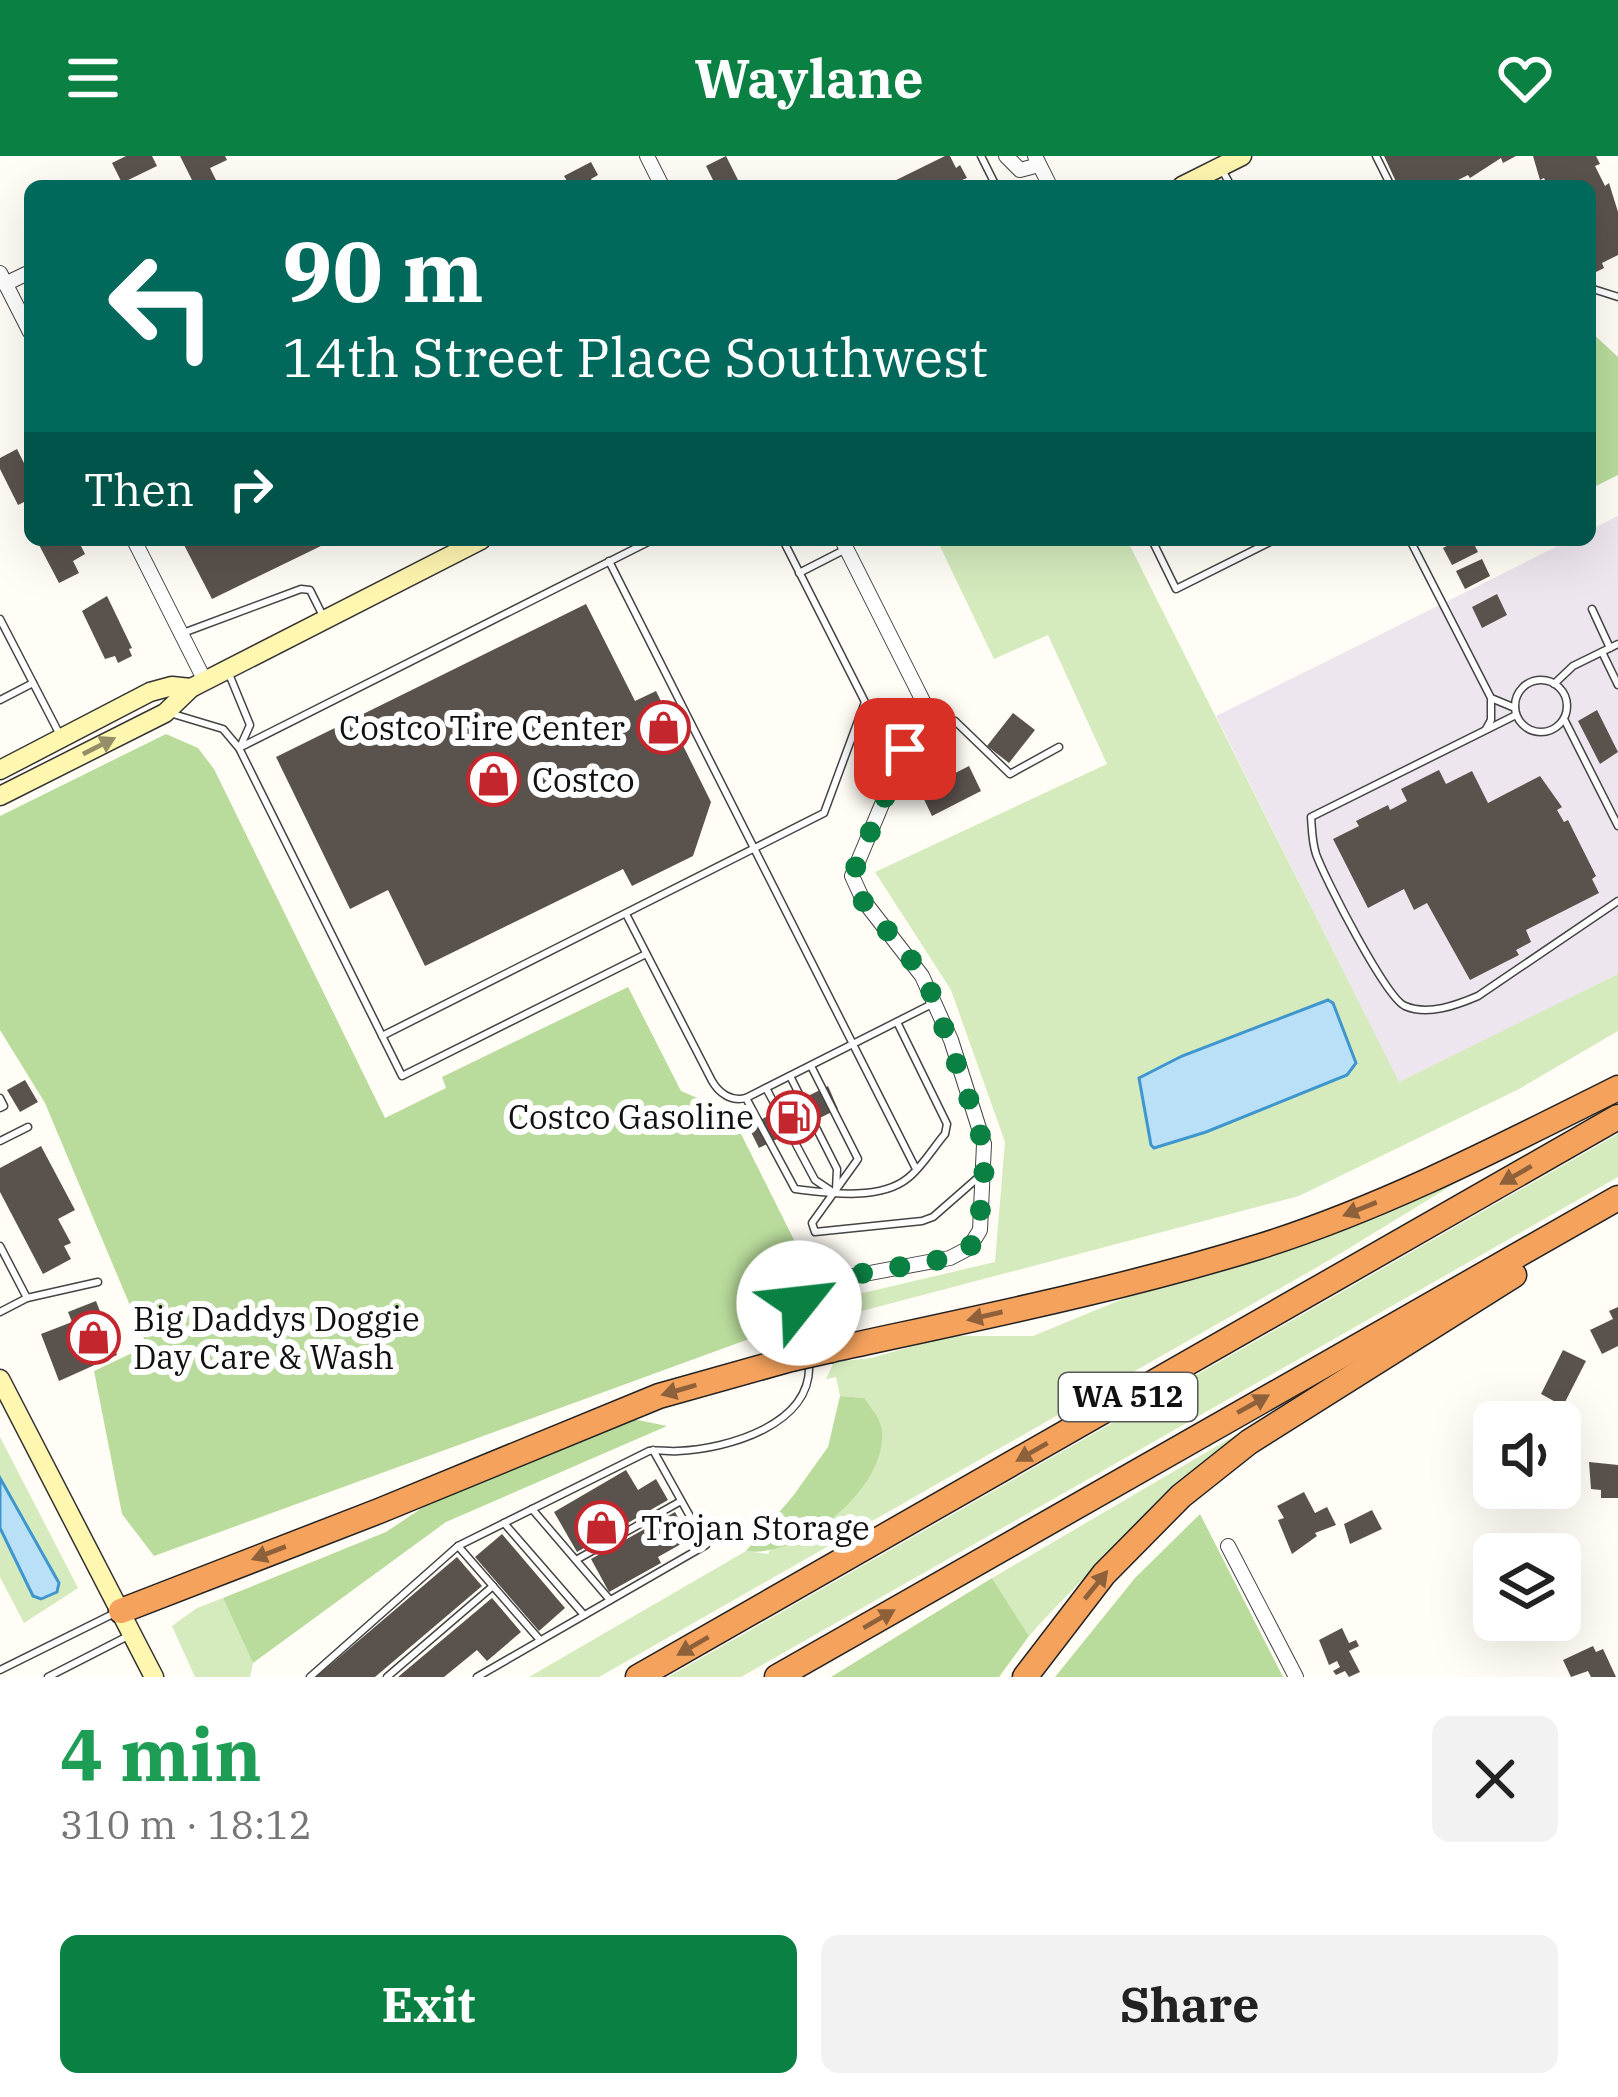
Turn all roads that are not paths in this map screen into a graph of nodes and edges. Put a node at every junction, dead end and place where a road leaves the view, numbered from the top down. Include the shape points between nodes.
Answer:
1 (1006, 156) edge
2 (1241, 156) edge
3 (1037, 160) edge
4 (1218, 161) edge
5 (1191, 180) edge
6 (3, 279) edge
7 (24, 320) edge
8 (141, 546) edge
9 (470, 546) edge
10 (640, 546) edge
11 (786, 546) edge
12 (842, 546) edge
13 (846, 546) edge
14 (1155, 546) edge
15 (1262, 546) edge
16 (1413, 546) edge
17 (609, 562) junction
18 (800, 573) junction
19 (1592, 609) dead end
20 (0, 619) edge
21 (326, 621) junction
22 (182, 634) junction
23 (1610, 648) edge
24 (227, 670) junction
25 (33, 683) junction
26 (1554, 684) junction
27 (198, 685) junction
28 (1618, 685) edge
29 (1490, 698) junction
30 (0, 700) edge
31 (928, 711) junction
32 (165, 712) junction
33 (1516, 712) junction
34 (1564, 718) junction
35 (1484, 731) junction
36 (62, 738) junction
37 (1059, 747) dead end
38 (239, 748) junction
39 (0, 770) edge
40 (0, 796) edge
41 (1618, 826) edge
42 (754, 849) junction
43 (1618, 901) edge
44 (626, 914) junction
45 (646, 954) junction
46 (936, 1003) junction
47 (897, 1022) junction
48 (382, 1036) junction
49 (852, 1045) junction
50 (811, 1065) junction
51 (790, 1076) junction
52 (766, 1088) junction
53 (1618, 1088) edge
54 (0, 1098) edge
55 (746, 1098) junction
56 (0, 1108) edge
57 (1618, 1117) edge
58 (28, 1127) dead end
59 (0, 1141) edge
60 (916, 1169) junction
61 (984, 1172) junction
62 (836, 1193) junction
63 (1618, 1198) edge
64 (1618, 1210) edge
65 (0, 1246) edge
66 (98, 1282) dead end
67 (27, 1298) junction
68 (0, 1312) edge
69 (810, 1350) junction
70 (0, 1379) edge
71 (653, 1450) junction
72 (681, 1501) junction
73 (532, 1509) junction
74 (504, 1523) junction
75 (458, 1546) junction
76 (1228, 1546) dead end
77 (576, 1560) junction
78 (493, 1586) junction
79 (610, 1600) junction
80 (584, 1616) junction
81 (126, 1622) junction
82 (540, 1640) junction
83 (0, 1670) edge
84 (48, 1677) edge
85 (154, 1677) edge
86 (310, 1677) edge
87 (387, 1677) edge
88 (477, 1677) edge
89 (638, 1677) edge
90 (777, 1677) edge
91 (1024, 1677) edge
92 (1295, 1677) edge

1 - 3 street via 1020,170
2 - 4 main road
4 - 5 main road
6 - 7 street
8 - 22 street
9 - 21 main road
10 - 17 lane
11 - 18 lane
12 - 18 lane
13 - 31 street
14 - 15 lane via 1176,589
16 - 29 lane
17 - 38 lane
17 - 42 lane
18 - 42 lane via 865,702 824,813
19 - 23 lane
20 - 25 lane
21 - 22 lane via 310,590 301,589
21 - 24 main road
22 - 27 street
23 - 26 lane
23 - 28 lane
24 - 27 main road
24 - 38 lane via 250,725
25 - 30 lane
25 - 36 lane
26 - 33 lane via 1524,686
26 - 34 lane via 1566,701
27 - 32 main road
27 - 36 main road via 150,692
29 - 33 lane
29 - 35 lane
31 - 37 lane via 955,721 1010,774
31 - 46 street via 852,876
32 - 38 lane via 211,724
40 -> 32 main road
33 - 34 lane via 1527,729 1543,732
33 - 35 lane
34 - 41 lane
35 - 43 lane via 1311,817 1316,853 1394,999 1420,1010 1478,996
36 - 39 main road
38 - 48 lane
42 - 44 lane
42 - 49 lane
44 - 45 lane
44 - 48 lane
45 - 48 lane via 402,1076
45 - 55 lane via 716,1088
46 - 47 lane
46 - 61 street via 984,1144
47 - 49 lane
47 - 60 lane via 947,1124
49 - 50 lane
49 - 60 lane
50 - 51 lane
50 - 62 lane via 858,1159
51 - 52 lane
51 - 62 lane via 837,1169
52 - 55 lane
52 - 62 lane via 815,1180
53 -> 69 highway via 1380,1201 1257,1247 995,1314
54 - 56 lane
55 - 62 lane via 795,1189
57 -> 89 highway, WA 512
58 - 59 lane
60 - 62 lane via 904,1181
61 - 62 lane via 922,1221 815,1232 812,1223
61 - 69 street via 980,1230 969,1248 941,1261 811,1284 799,1298
90 -> 63 highway, WA 512
91 -> 64 highway via 1104,1574 1237,1451
65 - 67 lane
66 - 67 lane
67 - 68 lane
69 - 71 lane via 805,1390 775,1423 736,1439
69 -> 81 highway via 659,1396
70 - 81 main road
71 - 72 lane
71 - 73 lane
72 - 77 lane
72 - 79 lane via 706,1545
73 - 74 lane
73 - 77 lane
74 - 75 lane
74 - 80 lane
75 - 78 lane
75 - 86 lane
76 - 92 street
77 - 79 lane
78 - 82 lane
78 - 87 lane
79 - 80 lane
80 - 82 lane
81 - 83 lane
81 - 84 lane
81 - 85 main road
82 - 88 lane

